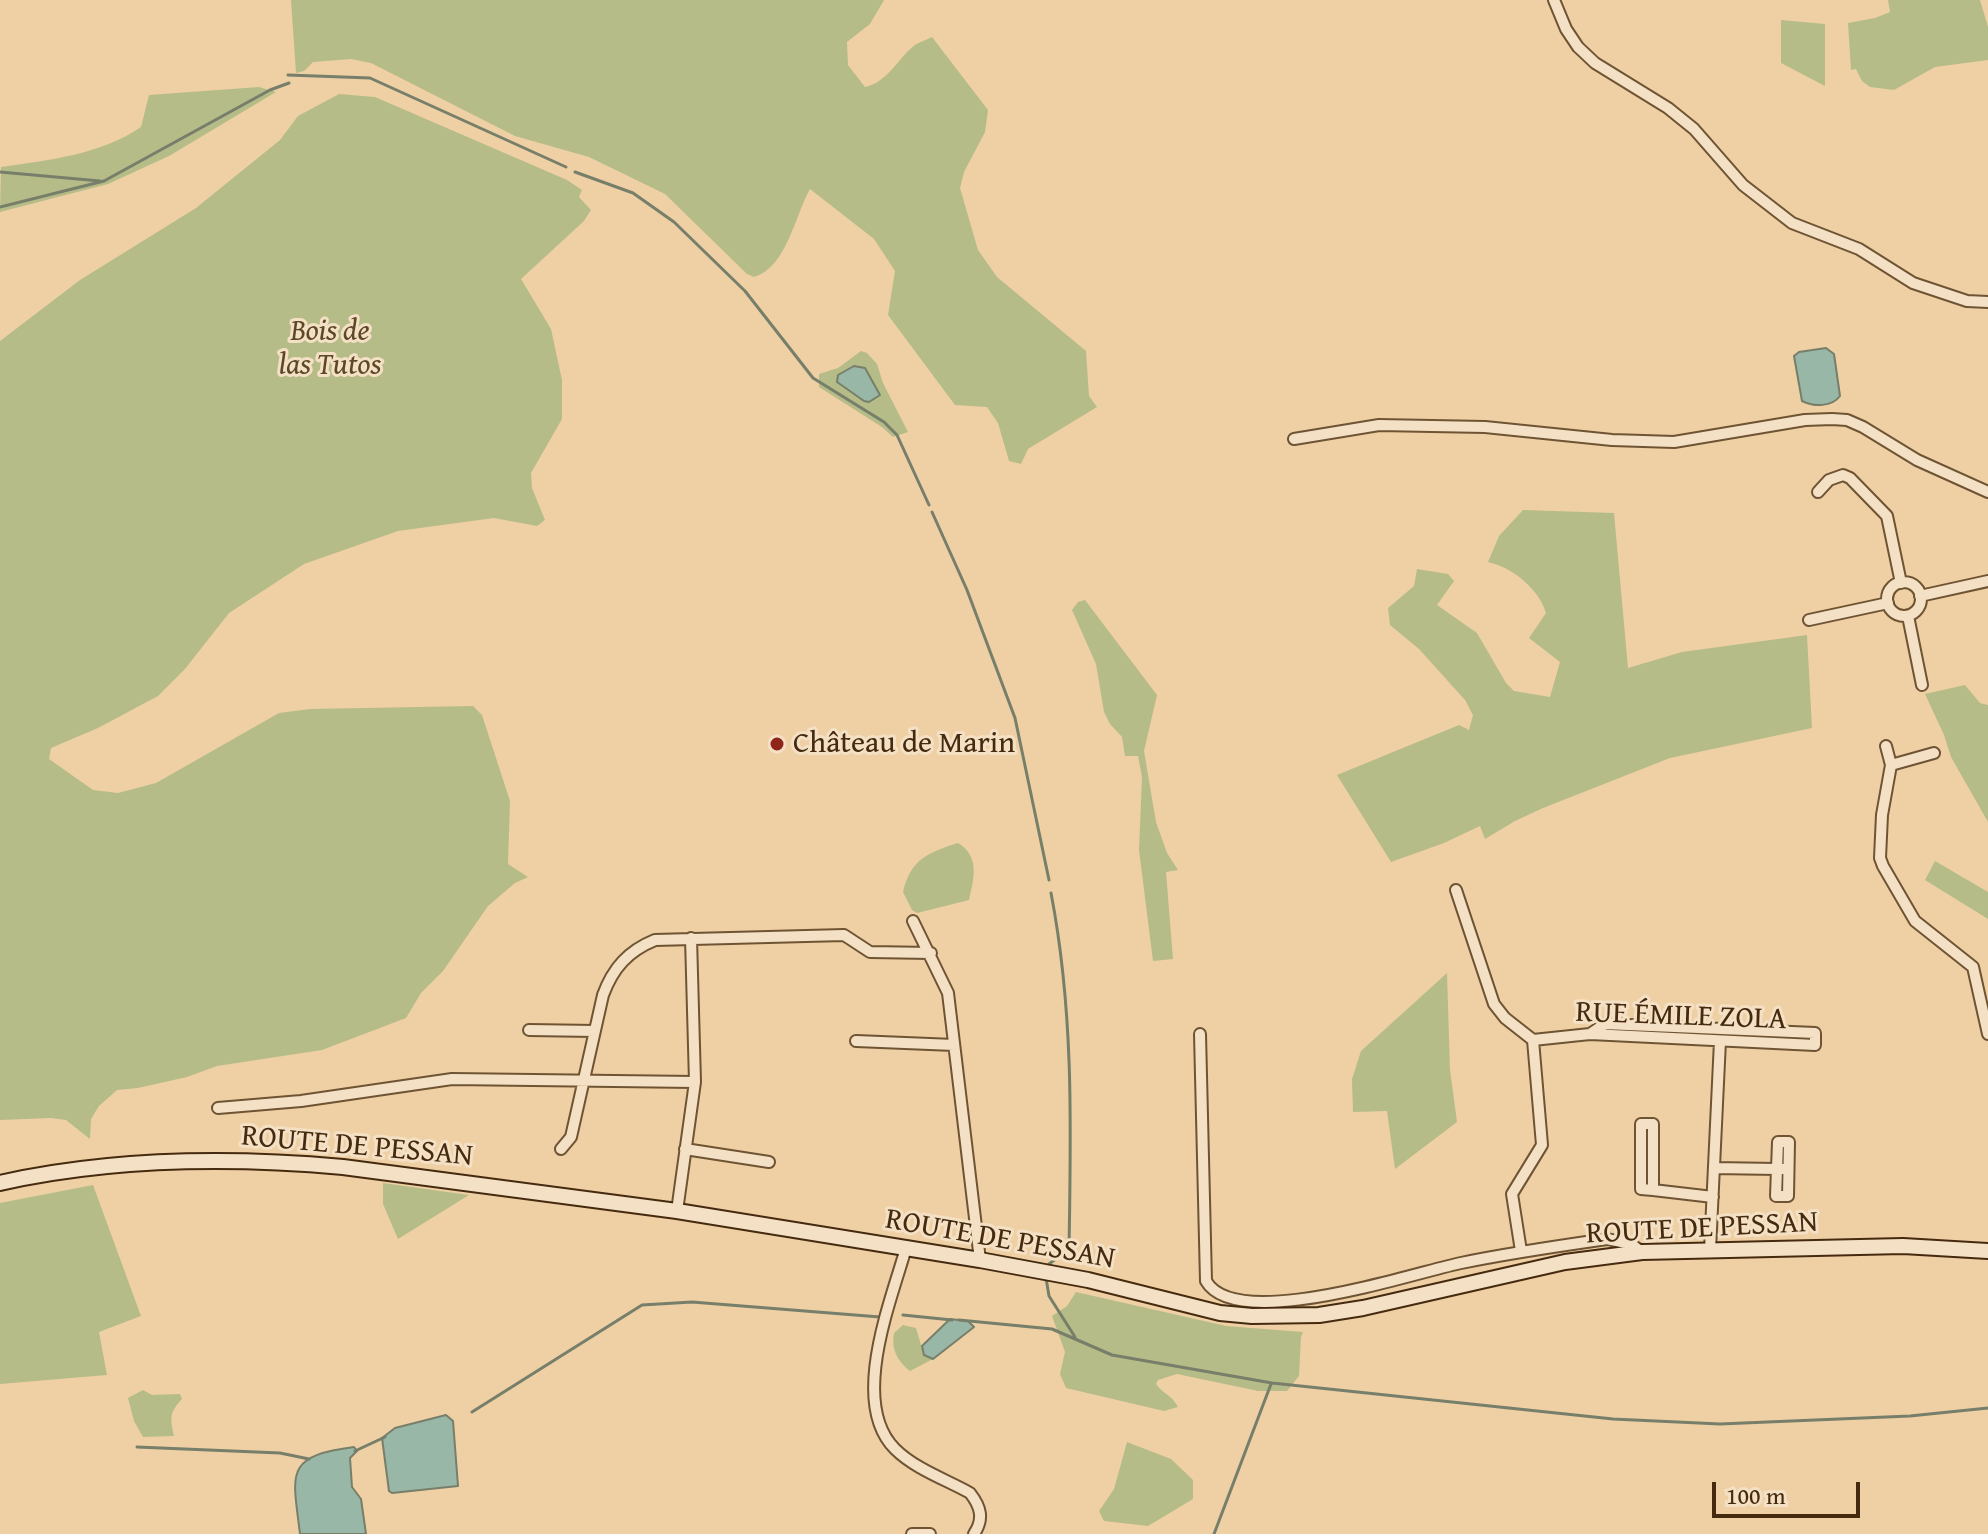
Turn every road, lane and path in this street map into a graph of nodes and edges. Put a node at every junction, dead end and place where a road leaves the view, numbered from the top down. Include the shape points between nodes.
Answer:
1 (1554, 0) edge
2 (1988, 302) edge
3 (1294, 439) dead end
4 (1818, 492) dead end
5 (1988, 492) edge
6 (1988, 581) edge
7 (1901, 583) junction
8 (1920, 596) junction
9 (1888, 603) junction
10 (1908, 616) junction
11 (1809, 620) dead end
12 (1922, 685) dead end
13 (1886, 746) dead end
14 (1934, 753) dead end
15 (1891, 765) junction
16 (1456, 890) dead end
17 (913, 921) dead end
18 (691, 938) junction
19 (931, 953) junction
20 (529, 1030) dead end
21 (595, 1031) junction
22 (1200, 1034) dead end
23 (1590, 1034) junction
24 (1988, 1034) edge
25 (1533, 1040) junction
26 (856, 1041) dead end
27 (1720, 1041) junction
28 (954, 1045) junction
29 (584, 1080) junction
30 (695, 1082) junction
31 (218, 1108) dead end
32 (561, 1149) dead end
33 (685, 1149) junction
34 (769, 1162) dead end
35 (1714, 1168) junction
36 (1783, 1169) dead end
37 (0, 1183) edge
38 (1653, 1190) junction
39 (1713, 1197) junction
40 (677, 1211) junction
41 (906, 1248) junction
42 (1710, 1250) junction
43 (1521, 1251) junction
44 (1988, 1251) edge
45 (1642, 1252) junction
46 (980, 1260) junction
47 (1456, 1264) junction
48 (1461, 1285) junction
49 (912, 1534) edge
50 (930, 1534) edge
51 (974, 1534) edge

1 - 2 street via 1566,29 1595,63 1694,129 1743,185 1792,223 1859,249 1913,283 1967,301
3 - 5 street via 1379,425 1485,427 1674,442 1805,420 1847,420
4 - 7 street via 1843,475 1887,516
6 - 8 street
7 - 8 street via 1913,585
7 - 9 street via 1890,590
8 - 10 street via 1918,608
9 - 10 street via 1895,613
9 - 11 street
10 - 12 street
13 - 15 street
14 - 15 street
15 - 24 street via 1880,858 1915,921 1973,967
16 - 25 street via 1494,1004
17 - 19 street
18 - 19 street via 844,935 870,952
18 - 21 street via 655,940 629,954 609,979
18 - 30 street
19 - 28 street via 948,993
20 - 21 street
21 - 29 street
22 - 47 street via 1210,1288 1250,1301 1280,1301 1365,1288
23 - 25 street, RUE ÉMILE ZOLA
23 - 27 street, RUE ÉMILE ZOLA
23 - 27 street, RUE ÉMILE ZOLA via 1605,1024 1815,1033 1815,1045
25 - 43 street via 1542,1145 1512,1194
26 - 28 street
27 - 35 street
28 - 46 street
29 - 30 street
29 - 31 street via 452,1079
29 - 32 street via 571,1137
30 - 33 street
33 - 34 street
33 - 40 street
35 - 36 street
35 - 39 street
37 - 40 main road, ROUTE DE PESSAN via 103,1167 282,1162
38 - 38 street via 1653,1124 1641,1124 1641,1189
38 - 39 street
39 - 42 street
40 - 41 main road, ROUTE DE PESSAN
41 - 46 main road, ROUTE DE PESSAN
41 - 51 street via 874,1381 880,1424 896,1450 970,1493 981,1515
42 - 44 main road, ROUTE DE PESSAN via 1903,1246
42 - 45 main road, ROUTE DE PESSAN
43 - 45 street via 1607,1239
43 - 47 street
45 - 48 main road, ROUTE DE PESSAN
46 - 48 main road, ROUTE DE PESSAN via 1252,1316 1319,1315
47 - 48 street
49 - 50 street

